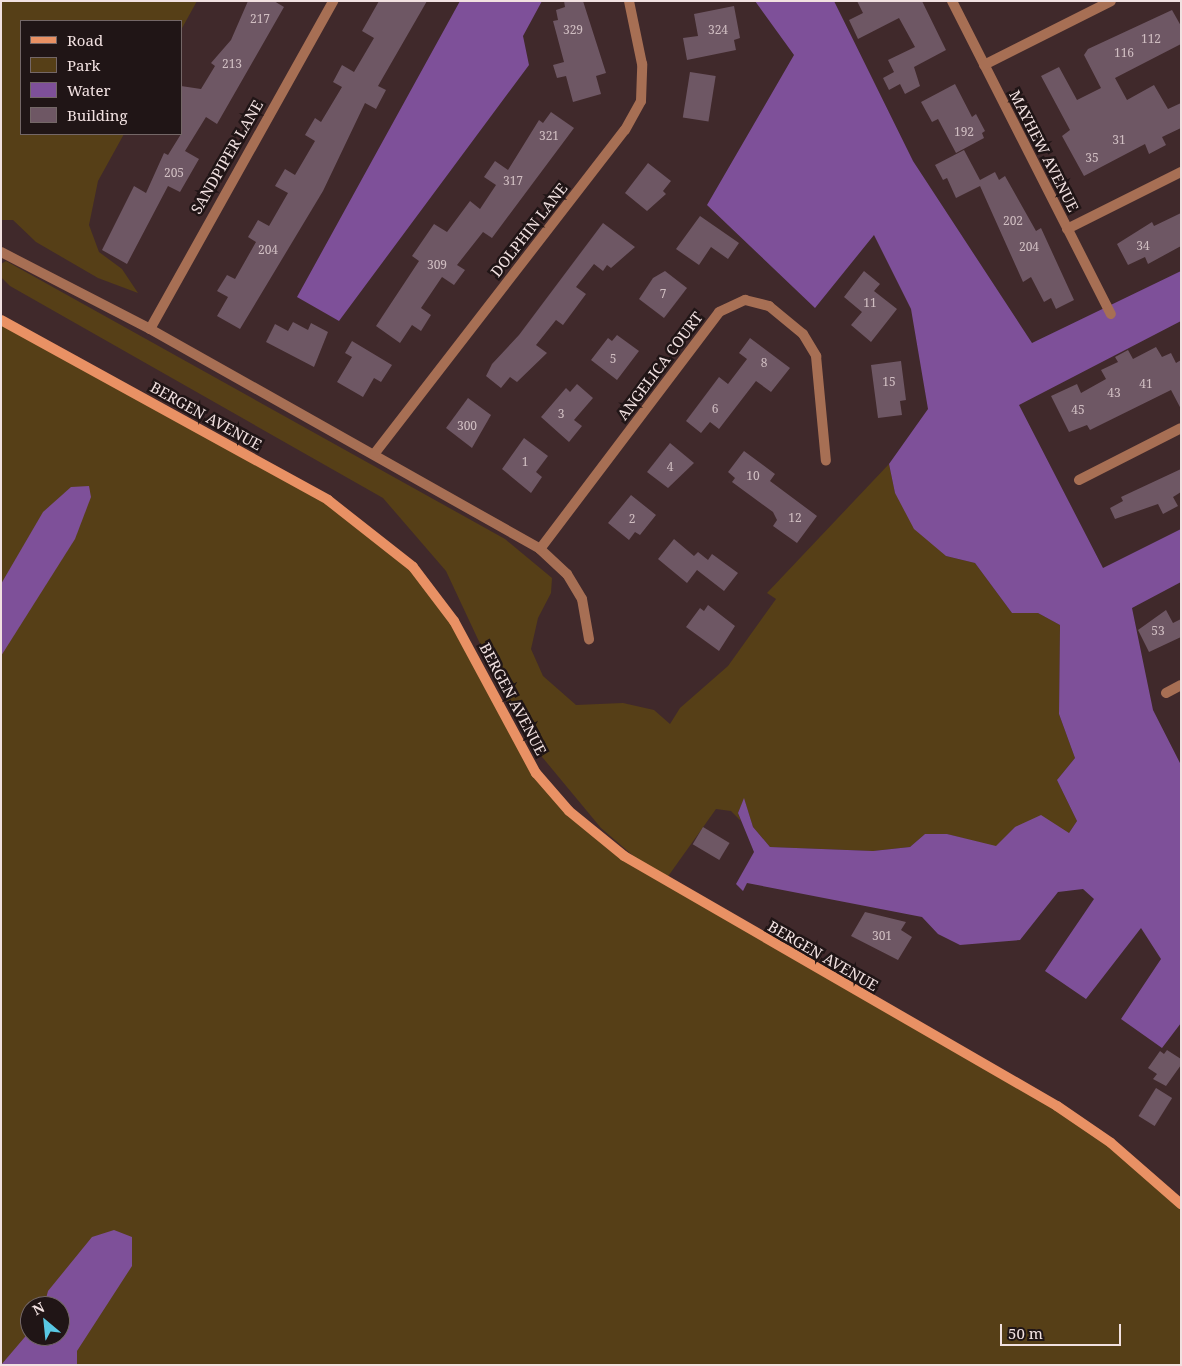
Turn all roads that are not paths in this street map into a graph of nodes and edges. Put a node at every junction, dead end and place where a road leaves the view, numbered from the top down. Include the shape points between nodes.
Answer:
1 (333, 1) edge
2 (629, 1) edge
3 (952, 1) edge
4 (1111, 1) edge
5 (984, 65) junction
6 (1181, 172) edge
7 (1067, 229) junction
8 (1, 252) edge
9 (1111, 314) dead end
10 (1, 320) edge
11 (150, 329) junction
12 (1181, 428) edge
13 (375, 453) junction
14 (826, 461) dead end
15 (1078, 480) dead end
16 (540, 549) junction
17 (589, 639) dead end
18 (1181, 685) edge
19 (1166, 693) dead end
20 (1181, 1204) edge

1 - 11 street, SANDPIPER LANE
2 - 13 street, DOLPHIN LANE via 642,64 641,101 625,130
3 - 5 street, MAYHEW AVENUE
4 - 5 street
5 - 7 street, MAYHEW AVENUE
6 - 7 street
7 - 9 street, MAYHEW AVENUE
8 - 11 street
10 - 20 main road, BERGEN AVENUE via 328,500 413,567 454,621 536,773 569,811 624,856 1057,1106 1111,1143
11 - 13 street
12 - 15 street
13 - 16 street
14 - 16 street, ANGELICA COURT via 816,356 803,334 769,306 745,300 720,312
16 - 17 street via 567,574 582,599
18 - 19 street

